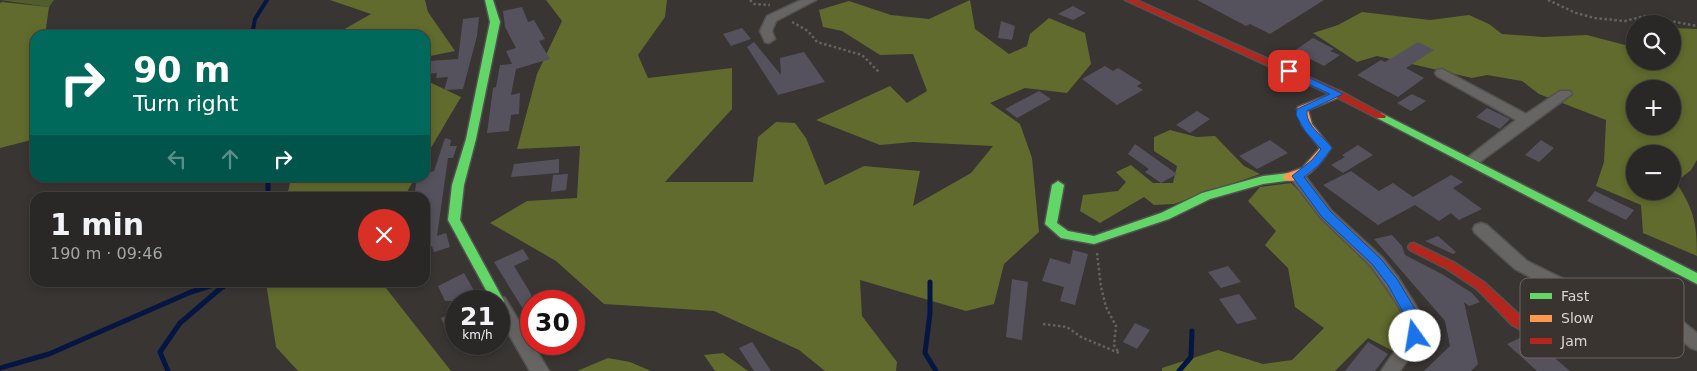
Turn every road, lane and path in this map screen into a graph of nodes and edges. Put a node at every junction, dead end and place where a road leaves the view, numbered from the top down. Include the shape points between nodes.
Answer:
1 (489, 0) edge
2 (810, 0) edge
3 (1129, 0) edge
4 (1548, 0) edge
5 (780, 15) junction
6 (1697, 26) edge
7 (769, 39) dead end
8 (878, 72) dead end
9 (1442, 73) dead end
10 (1338, 94) junction
11 (1565, 94) dead end
12 (1526, 120) junction
13 (1472, 161) junction
14 (1298, 176) junction
15 (1058, 185) dead end
16 (1481, 229) dead end
17 (1094, 240) junction
18 (1414, 248) dead end
19 (1547, 278) edge
20 (1697, 278) edge
21 (492, 290) edge
22 (510, 322) edge
23 (1520, 323) edge
24 (1043, 324) dead end
25 (1684, 333) edge
26 (1697, 343) edge
27 (540, 371) edge
28 (1390, 371) edge

1 - 21 street via 495,22 458,185 454,220
2 - 5 street
3 - 10 street
4 - 6 path via 1584,16 1611,21 1642,16
5 - 7 street via 771,19 766,31
5 - 8 path via 808,31 817,42 862,55
9 - 12 street
10 - 13 street
10 - 14 street via 1302,109 1301,115 1326,148 1316,163
11 - 12 street
12 - 13 street
13 - 20 street
14 - 17 street via 1263,180 1206,196 1165,216
14 - 28 street via 1326,214 1376,261 1409,309 1415,336
15 - 17 street via 1051,224 1065,235
16 - 19 street via 1521,265
17 - 24 path via 1101,287 1106,307 1116,326 1114,345 1119,353 1081,337 1067,327
18 - 23 street via 1451,266 1481,286
22 - 27 street
25 - 26 street

